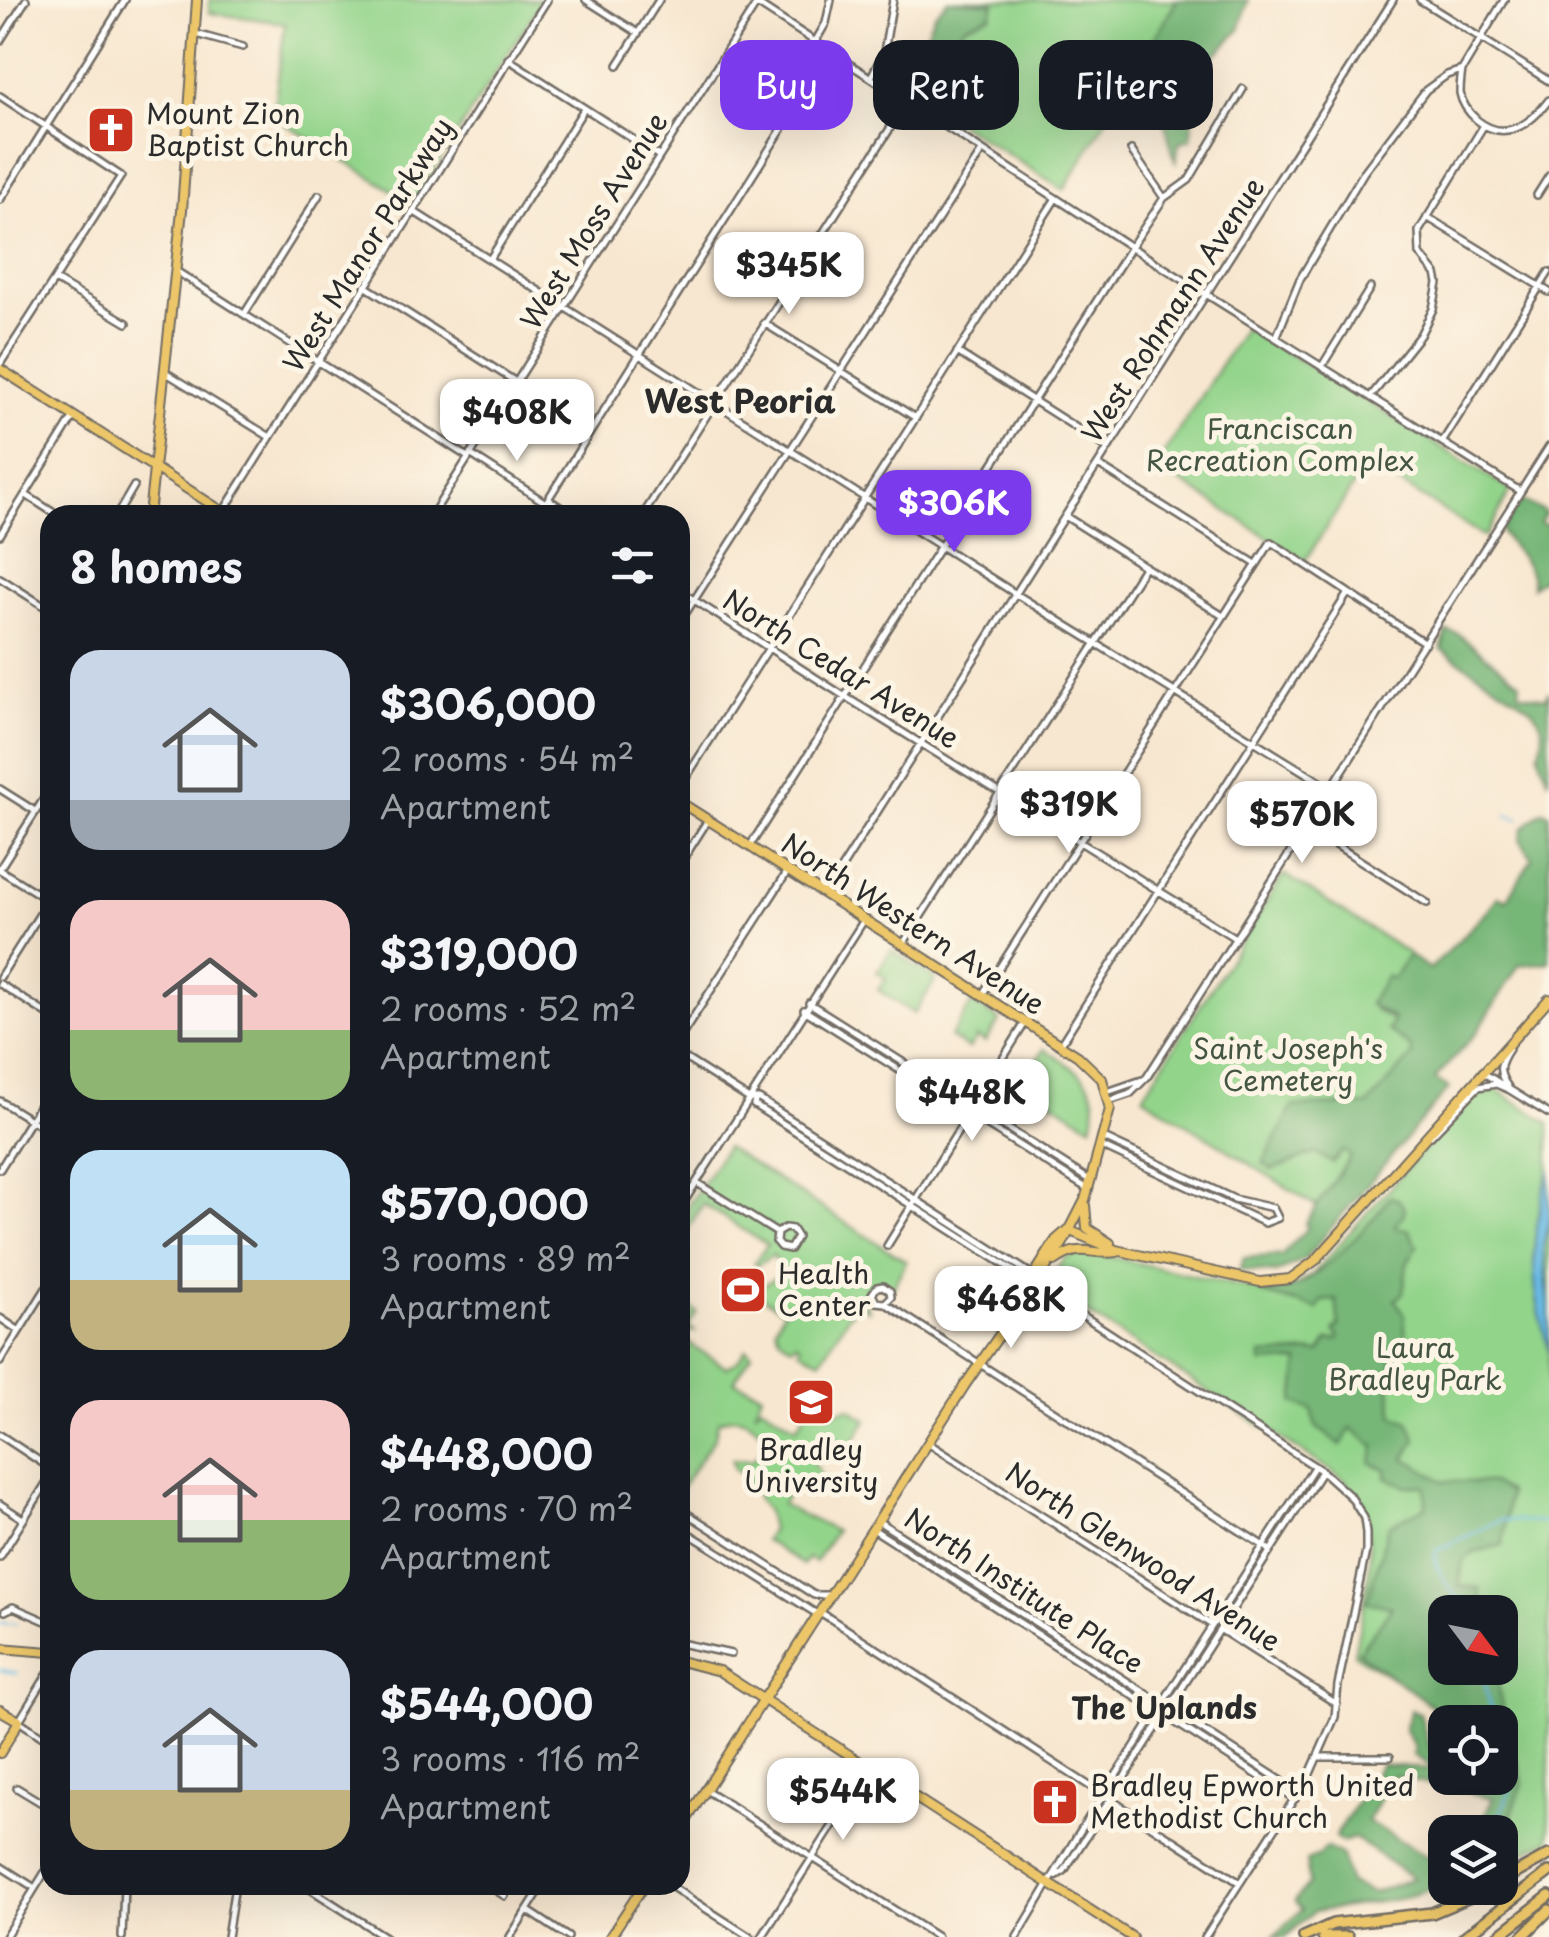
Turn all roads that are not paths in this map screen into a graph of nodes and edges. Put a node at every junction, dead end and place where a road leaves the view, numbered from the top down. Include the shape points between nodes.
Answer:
1 (26, 0) edge
2 (124, 0) edge
3 (198, 0) edge
4 (547, 0) edge
5 (586, 0) edge
6 (659, 0) edge
7 (831, 0) edge
8 (894, 0) edge
9 (1393, 0) edge
10 (1420, 0) edge
11 (1504, 0) edge
12 (756, 1) edge
13 (638, 33) junction
14 (196, 34) junction
15 (1481, 38) junction
16 (812, 40) edge
17 (816, 40) edge
18 (0, 41) edge
19 (243, 48) dead end
20 (508, 59) junction
21 (618, 65) dead end
22 (853, 66) edge
23 (1462, 70) junction
24 (871, 77) joint
25 (1549, 82) edge
26 (1243, 89) dead end
27 (0, 96) edge
28 (1549, 100) edge
29 (585, 108) junction
30 (1484, 125) junction
31 (46, 126) junction
32 (781, 130) edge
33 (889, 130) edge
34 (950, 130) edge
35 (1130, 150) dead end
36 (982, 151) junction
37 (659, 156) junction
38 (1549, 176) edge
39 (320, 195) dead end
40 (1537, 195) dead end
41 (1056, 198) junction
42 (1164, 198) junction
43 (0, 200) edge
44 (413, 210) junction
45 (1427, 217) junction
46 (1130, 247) junction
47 (490, 259) junction
48 (176, 271) junction
49 (1549, 272) edge
50 (55, 280) junction
51 (365, 286) junction
52 (1540, 286) junction
53 (1370, 288) dead end
54 (1549, 292) edge
55 (1208, 294) junction
56 (564, 306) junction
57 (245, 313) junction
58 (126, 323) dead end
59 (764, 323) junction
60 (1276, 338) junction
61 (958, 352) junction
62 (640, 354) junction
63 (318, 360) junction
64 (0, 366) edge
65 (1322, 366) junction
66 (840, 370) junction
67 (165, 372) junction
68 (516, 382) junction
69 (1371, 396) junction
70 (1033, 399) junction
71 (715, 401) junction
72 (74, 416) junction
73 (916, 418) junction
74 (270, 437) junction
75 (1443, 441) junction
76 (1549, 447) edge
77 (1108, 448) junction
78 (790, 449) junction
79 (469, 456) junction
80 (1098, 464) junction
81 (154, 468) junction
82 (134, 486) dead end
83 (1520, 491) junction
84 (25, 494) junction
85 (865, 497) junction
86 (547, 501) junction
87 (42, 505) edge
88 (122, 505) edge
89 (150, 505) edge
90 (212, 505) edge
91 (230, 505) edge
92 (438, 505) edge
93 (544, 505) edge
94 (554, 505) edge
95 (649, 505) edge
96 (1065, 516) junction
97 (0, 535) edge
98 (940, 545) junction
99 (1256, 565) junction
100 (1144, 566) junction
101 (0, 578) edge
102 (1348, 593) junction
103 (1016, 594) junction
104 (690, 597) edge
105 (694, 600) junction
106 (40, 604) edge
107 (690, 606) edge
108 (1224, 616) junction
109 (1096, 643) junction
110 (1425, 643) junction
111 (769, 648) junction
112 (1176, 692) junction
113 (844, 696) junction
114 (1254, 740) junction
115 (921, 742) junction
116 (690, 772) edge
117 (1330, 788) junction
118 (0, 789) edge
119 (1001, 792) junction
120 (40, 803) edge
121 (690, 808) edge
122 (35, 811) junction
123 (708, 819) junction
124 (1306, 826) junction
125 (1080, 842) junction
126 (750, 846) junction
127 (690, 848) edge
128 (0, 869) edge
129 (788, 871) junction
130 (1158, 891) junction
131 (40, 894) edge
132 (825, 894) junction
133 (1427, 903) dead end
134 (40, 916) edge
135 (864, 920) junction
136 (1236, 938) junction
137 (903, 944) junction
138 (0, 981) edge
139 (982, 995) junction
140 (1549, 999) edge
141 (806, 1007) junction
142 (40, 1009) edge
143 (690, 1023) edge
144 (1026, 1023) junction
145 (1520, 1030) junction
146 (1060, 1045) junction
147 (690, 1060) edge
148 (1482, 1072) junction
149 (1510, 1090) junction
150 (1108, 1097) junction
151 (752, 1100) junction
152 (0, 1101) edge
153 (40, 1104) edge
154 (973, 1108) junction
155 (1549, 1114) edge
156 (968, 1115) junction
157 (30, 1120) junction
158 (40, 1126) edge
159 (1102, 1142) junction
160 (1409, 1154) junction
161 (0, 1169) edge
162 (696, 1183) junction
163 (1090, 1185) junction
164 (690, 1192) edge
165 (1085, 1200) junction
166 (914, 1203) junction
167 (1068, 1230) junction
168 (777, 1234) junction
169 (887, 1246) dead end
170 (1122, 1251) junction
171 (1046, 1269) junction
172 (1033, 1280) junction
173 (40, 1298) edge
174 (885, 1304) dead end
175 (0, 1318) edge
176 (20, 1331) junction
177 (0, 1362) edge
178 (979, 1364) junction
179 (0, 1435) edge
180 (928, 1443) junction
181 (40, 1461) edge
182 (1315, 1466) junction
183 (1322, 1470) junction
184 (40, 1494) edge
185 (0, 1504) edge
186 (690, 1516) edge
187 (24, 1520) junction
188 (876, 1525) junction
189 (690, 1532) edge
190 (1267, 1548) junction
191 (0, 1557) edge
192 (831, 1594) junction
193 (4, 1611) dead end
194 (819, 1614) junction
195 (40, 1619) edge
196 (1212, 1625) junction
197 (1220, 1630) junction
198 (690, 1645) edge
199 (0, 1651) edge
200 (40, 1654) edge
201 (731, 1654) dead end
202 (690, 1664) edge
203 (40, 1686) edge
204 (765, 1700) junction
205 (1336, 1704) junction
206 (1160, 1707) junction
207 (0, 1710) edge
208 (1167, 1712) junction
209 (18, 1722) junction
210 (40, 1736) edge
211 (0, 1753) edge
212 (1318, 1757) junction
213 (1390, 1757) dead end
214 (870, 1767) junction
215 (17, 1788) dead end
216 (706, 1790) junction
217 (1104, 1794) junction
218 (1297, 1796) junction
219 (1111, 1799) junction
220 (40, 1802) edge
221 (690, 1815) edge
222 (1549, 1854) edge
223 (814, 1858) junction
224 (0, 1866) edge
225 (1518, 1872) edge
226 (1549, 1872) edge
227 (40, 1880) edge
228 (1054, 1880) junction
229 (1240, 1883) junction
230 (35, 1888) junction
231 (124, 1895) edge
232 (233, 1895) edge
233 (320, 1895) edge
234 (536, 1895) edge
235 (637, 1895) edge
236 (685, 1895) edge
237 (1549, 1896) edge
238 (1453, 1905) edge
239 (526, 1910) junction
240 (1549, 1910) edge
241 (1123, 1930) junction
242 (5, 1937) edge
243 (122, 1937) edge
244 (227, 1937) edge
245 (385, 1937) edge
246 (510, 1937) edge
247 (568, 1937) edge
248 (610, 1937) edge
249 (750, 1937) edge
250 (762, 1937) edge
251 (937, 1937) edge
252 (1017, 1937) edge
253 (1132, 1937) edge
254 (1141, 1937) edge
255 (1204, 1937) edge
256 (1304, 1937) edge
257 (1323, 1937) edge
258 (1348, 1937) edge
259 (1464, 1937) edge
260 (1496, 1937) edge
261 (1522, 1937) edge

1 - 18 street
2 - 31 street
3 - 14 main road
4 - 20 street, West Manor Parkway
5 - 13 street
6 - 13 street
7 - 17 street
8 - 24 street via 884,52
9 - 55 street, West Rohmann Avenue
10 - 15 street
11 - 15 street
12 - 16 street
12 - 37 street, West Moss Avenue
13 - 21 street
14 - 19 street
14 - 48 main road
15 - 23 street
15 - 25 street
20 - 29 street
20 - 44 street, West Manor Parkway
22 - 24 street
23 - 30 street via 1465,107
23 - 60 street via 1426,90 1375,156 1300,279
26 - 42 street via 1189,180
27 - 31 street
28 - 30 street via 1526,125 1508,131
29 - 37 street
29 - 47 street
30 - 45 street
31 - 43 street
31 - 50 street via 121,176
32 - 62 street
33 - 59 street
34 - 36 street
35 - 42 street
36 - 41 street
36 - 66 street
37 - 56 street, West Moss Avenue
38 - 40 street
39 - 57 street
41 - 46 street
41 - 61 street
42 - 46 street
44 - 47 street
44 - 51 street, West Manor Parkway
45 - 52 street
45 - 69 street via 1418,244 1436,274 1438,293 1420,335
46 - 55 street
46 - 70 street
47 - 56 street
48 - 57 street
48 - 67 main road
49 - 52 street
50 - 58 street
50 - 64 street
51 - 63 street, West Manor Parkway
51 - 68 street
52 - 54 street
52 - 75 street
53 - 65 street
55 - 60 street
55 - 77 street, West Rohmann Avenue
56 - 62 street
56 - 68 street, West Moss Avenue
57 - 63 street
59 - 66 street
59 - 71 street
60 - 65 street
61 - 70 street
61 - 73 street
62 - 71 street
62 - 86 street
63 - 74 street, West Manor Parkway
63 - 79 street
64 - 72 main road
65 - 69 street
66 - 73 street
66 - 78 street
67 - 74 street
67 - 81 main road
68 - 79 street, West Moss Avenue
69 - 75 street
70 - 77 street
70 - 98 street
71 - 78 street
71 - 95 street
72 - 81 main road
72 - 84 street
73 - 85 street
74 - 91 street, West Manor Parkway
75 - 83 street
76 - 83 street
77 - 80 street, West Rohmann Avenue
78 - 85 street
78 - 105 street
79 - 86 street
79 - 92 street, West Moss Avenue
80 - 96 street, West Rohmann Avenue
80 - 99 street
81 - 89 main road
81 - 90 main road
82 - 88 street
83 - 110 street
84 - 87 street
84 - 97 street
85 - 98 street
85 - 111 street
86 - 93 street
86 - 94 street
96 - 100 street
96 - 103 street, West Rohmann Avenue
98 - 103 street
98 - 113 street
99 - 102 street via 1271,542
99 - 108 street
100 - 108 street
100 - 109 street
101 - 106 street
102 - 110 street
102 - 114 street
103 - 109 street
103 - 115 street, West Rohmann Avenue
104 - 105 street, North Cedar Avenue
105 - 107 street
105 - 111 street, North Cedar Avenue
108 - 112 street
109 - 112 street
109 - 119 street
110 - 117 street
111 - 113 street, North Cedar Avenue
111 - 116 street
112 - 114 street
112 - 125 street
113 - 115 street, North Cedar Avenue
113 - 126 street
114 - 117 street
114 - 130 street
115 - 119 street, North Cedar Avenue
115 - 132 street, West Rohmann Avenue
117 - 124 street
118 - 122 street
119 - 125 street, North Cedar Avenue
119 - 137 street
120 - 122 street
121 - 123 main road, North Western Avenue
122 - 128 street
123 - 126 main road, North Western Avenue
123 - 127 street
124 - 133 street
124 - 136 street
125 - 130 street, North Cedar Avenue
125 - 139 street
126 - 129 main road, North Western Avenue
128 - 131 street
129 - 132 main road, North Western Avenue
129 - 143 street
130 - 136 street, North Cedar Avenue
130 - 146 street
132 - 135 main road, North Western Avenue
134 - 138 street
135 - 137 main road, North Western Avenue
135 - 141 street
136 - 150 street via 1137,1089
137 - 139 main road, North Western Avenue
138 - 142 street
139 - 144 main road, North Western Avenue
140 - 145 main road
141 - 151 street
141 - 154 street
141 - 156 street
144 - 146 main road, North Western Avenue
144 - 154 street
145 - 148 main road
145 - 149 street via 1499,1064
146 - 150 main road, North Western Avenue via 1092,1067
147 - 151 street
148 - 149 street
148 - 160 main road
149 - 155 street
149 - 160 street via 1478,1087
150 - 159 main road
151 - 162 street
151 - 166 street
152 - 157 street
153 - 157 street
154 - 156 street
154 - 163 street
156 - 163 street
156 - 166 street
157 - 158 street
157 - 161 street
159 - 159 street via 1265,1223 1278,1218 1273,1208 1234,1199
159 - 163 main road
160 - 170 main road via 1310,1265 1288,1279 1254,1282
162 - 164 street
162 - 168 street
163 - 165 main road
165 - 167 main road
165 - 170 main road via 1088,1228
166 - 169 street
166 - 172 street
167 - 170 main road
167 - 171 main road
167 - 172 main road
168 - 168 street via 780,1247 796,1244 792,1229
170 - 171 main road via 1071,1251
171 - 172 main road
172 - 178 main road
172 - 182 street
173 - 176 street
174 - 178 street
175 - 176 street
176 - 177 street
178 - 180 main road
178 - 190 street
179 - 181 street
180 - 188 main road
180 - 196 street, North Glenwood Avenue
182 - 183 street
182 - 190 street
183 - 190 street
183 - 205 street via 1352,1497 1366,1534
184 - 187 street
185 - 187 street
186 - 192 street via 814,1595
187 - 191 street
188 - 192 main road
188 - 206 street, North Institute Place
189 - 194 street
190 - 196 street
190 - 197 street
192 - 194 main road
193 - 195 street via 14,1607
194 - 204 main road
194 - 217 street
196 - 197 street, North Glenwood Avenue
196 - 206 street
197 - 205 street, North Glenwood Avenue
197 - 208 street
198 - 201 street
199 - 200 main road
202 - 204 main road via 719,1671
203 - 209 street
204 - 214 main road
204 - 216 main road
205 - 212 street
206 - 208 street, North Institute Place
206 - 217 street
207 - 209 main road
208 - 218 street, North Institute Place
208 - 219 street
209 - 210 street
209 - 211 main road
212 - 213 street
212 - 218 street
214 - 223 street
214 - 228 main road
215 - 220 street
216 - 221 main road
216 - 223 street
217 - 219 street
217 - 228 street
218 - 229 street
219 - 228 street
219 - 229 street
222 - 225 highway
223 - 250 street
223 - 251 street
224 - 230 street
226 - 259 highway
227 - 230 street
228 - 241 main road
228 - 252 street
229 - 255 street
230 - 242 street
231 - 243 street
232 - 244 street
233 - 245 street
234 - 239 street
235 - 248 main road
236 - 249 street
237 - 260 highway
238 - 256 highway via 1334,1924
239 - 246 street
239 - 247 street
240 - 261 highway
241 - 253 main road
241 - 254 main road
257 - 258 highway

